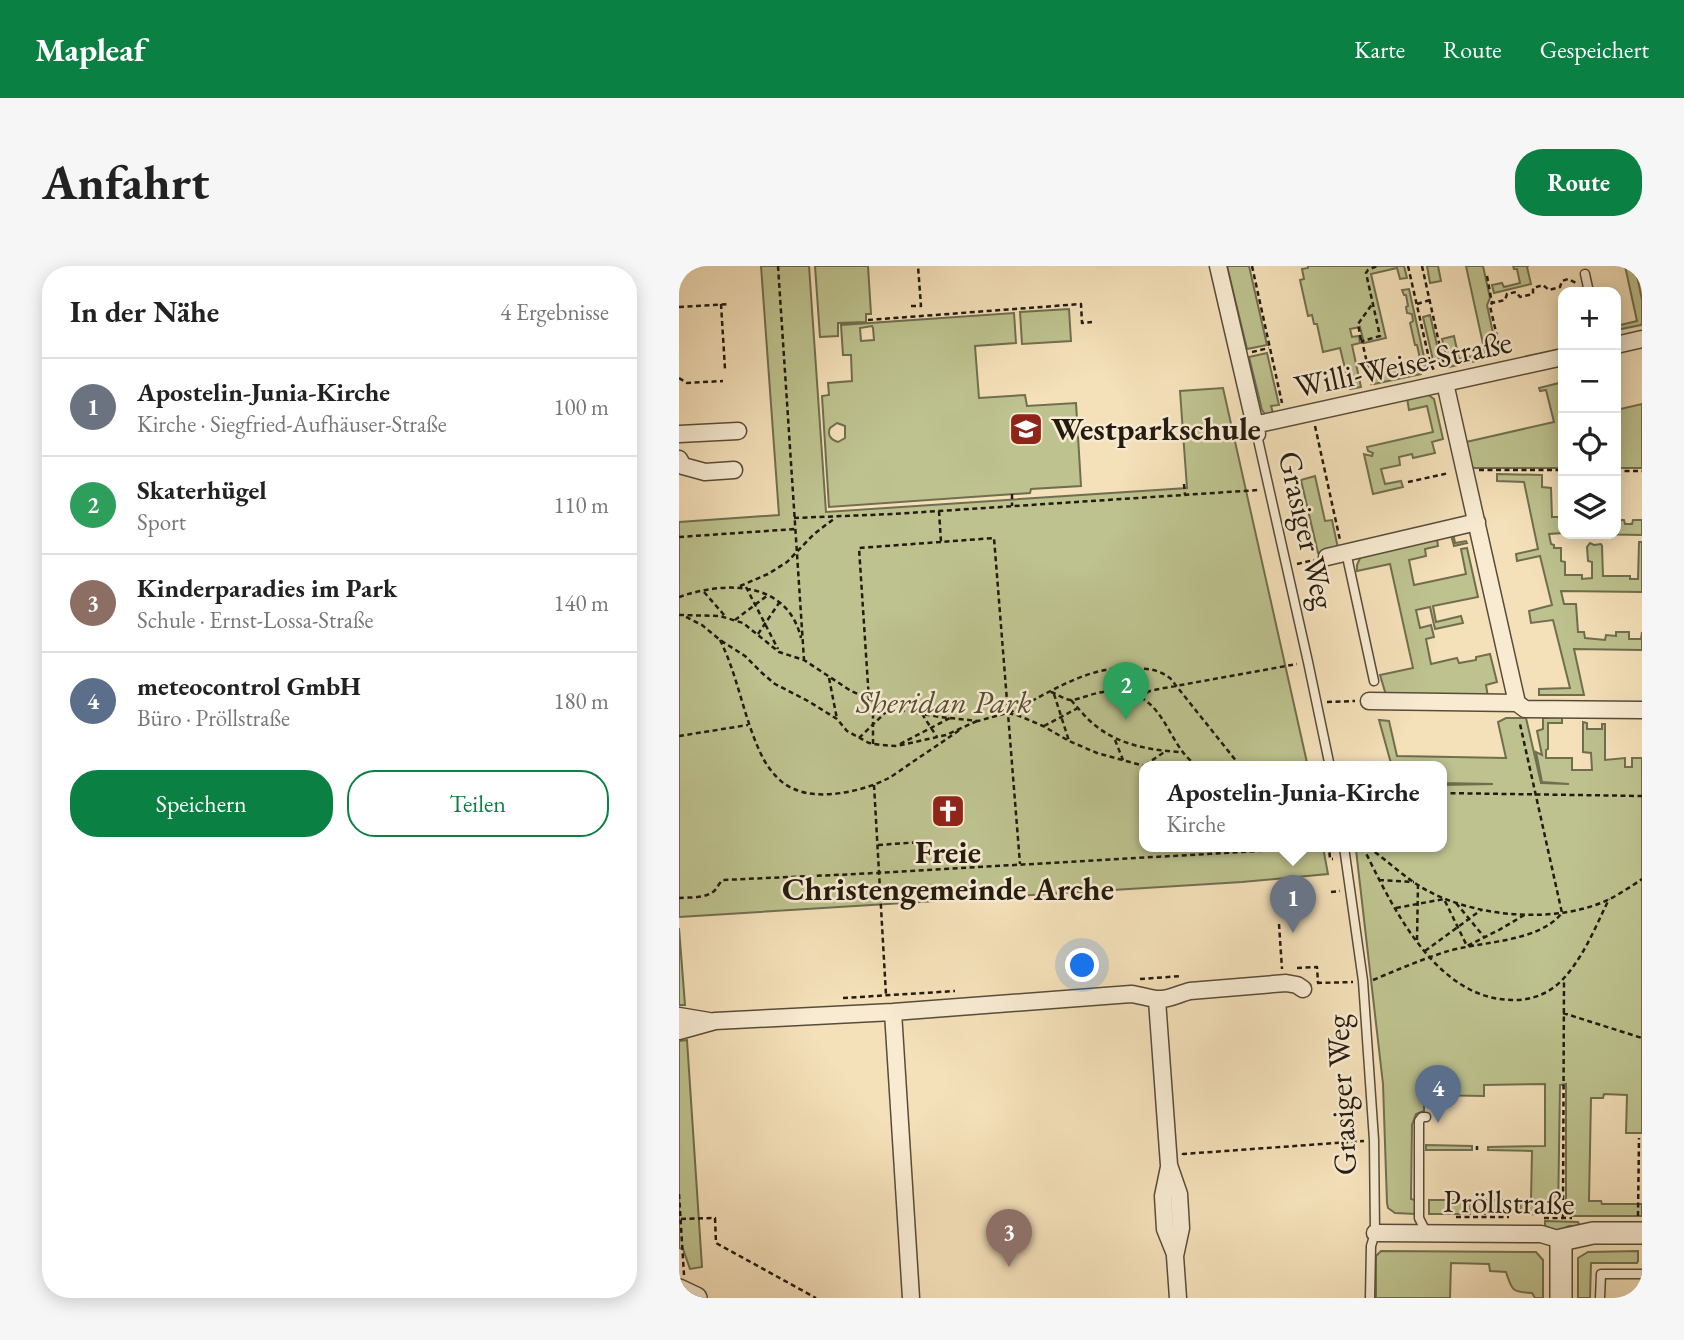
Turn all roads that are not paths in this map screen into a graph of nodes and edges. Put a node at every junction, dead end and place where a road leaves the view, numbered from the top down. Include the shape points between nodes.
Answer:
1 (1217, 266) edge
2 (1585, 278) road end
3 (1588, 287) edge
4 (1642, 340) edge
5 (1621, 344) edge
6 (1558, 358) edge
7 (1443, 384) junction
8 (1256, 430) junction
9 (738, 431) dead end
10 (679, 434) edge
11 (679, 459) edge
12 (734, 470) dead end
13 (1477, 522) junction
14 (1338, 554) joint
15 (1374, 681) dead end
16 (1369, 701) road end
17 (1517, 703) junction
18 (1642, 710) edge
19 (1329, 761) edge
20 (1345, 852) edge
21 (1300, 987) road end
22 (1157, 1000) junction
23 (890, 1012) junction
24 (679, 1016) edge
25 (715, 1021) junction
26 (679, 1031) edge
27 (1426, 1117) dead end
28 (1640, 1226) edge
29 (1426, 1232) junction
30 (1375, 1233) junction
31 (1561, 1240) junction
32 (1642, 1274) edge
33 (682, 1283) edge
34 (696, 1298) edge
35 (911, 1298) edge
36 (1178, 1298) edge
37 (1370, 1298) edge
38 (1560, 1298) edge
39 (1600, 1298) edge

1 - 8 street, Grasiger Weg
2 - 3 lane
4 - 5 street
6 - 7 street, Willi-Weise-Straße
7 - 8 street, Willi-Weise-Straße via 1285,419
7 - 13 street via 1459,471
8 - 19 lane, Grasiger Weg
9 - 10 street
11 - 12 street via 683,466 705,472
13 - 14 street
13 - 17 street
14 - 15 lane
16 - 17 street
17 - 18 street via 1524,709
20 - 30 lane, Grasiger Weg via 1363,981
21 - 22 street via 1191,990
22 - 23 street via 1131,994
22 - 36 street via 1177,1165 1181,1228 1175,1256
23 - 25 street
23 - 35 street
24 - 25 street
25 - 26 street
27 - 29 lane via 1418,1126 1419,1218
28 - 31 street, Pröllstraße
29 - 30 street, Pröllstraße
29 - 31 street, Pröllstraße via 1541,1234
30 - 37 lane, Grasiger Weg
31 - 38 street
32 - 39 lane via 1601,1273
33 - 34 street

